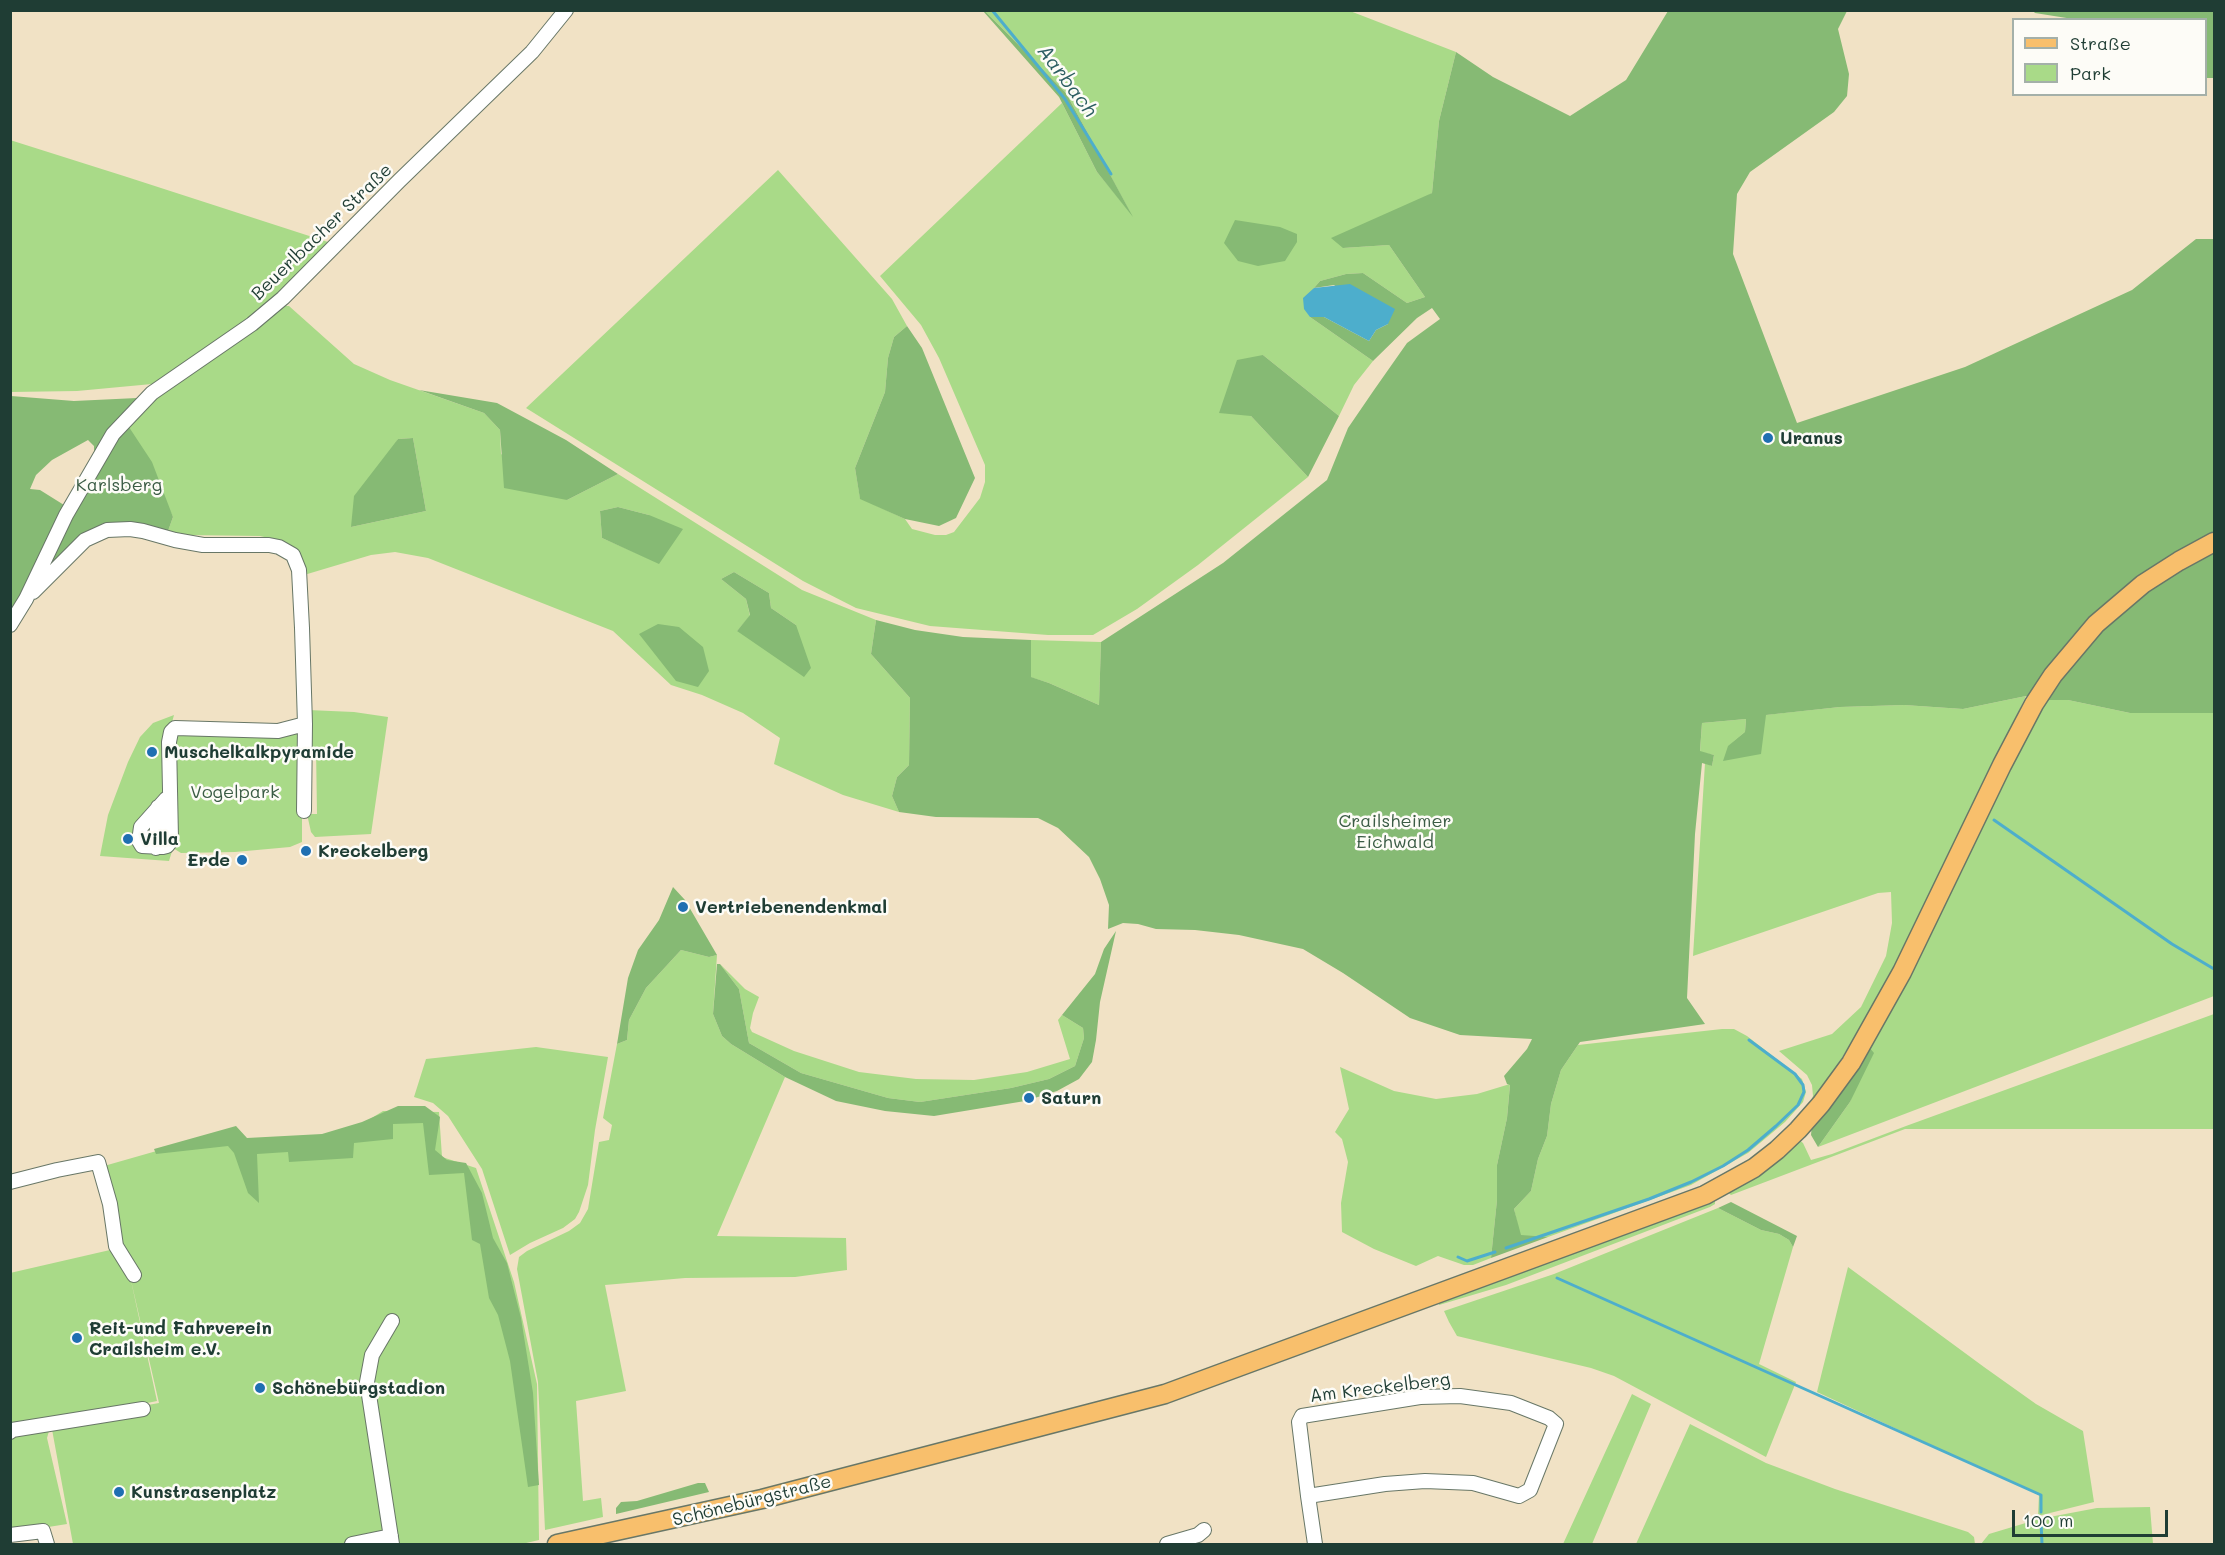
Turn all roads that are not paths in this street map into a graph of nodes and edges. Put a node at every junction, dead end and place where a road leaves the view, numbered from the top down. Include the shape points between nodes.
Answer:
1 (566, 10) edge
2 (2214, 542) edge
3 (26, 600) junction
4 (10, 625) edge
5 (305, 724) junction
6 (170, 797) junction
7 (304, 811) dead end
8 (10, 1182) edge
9 (134, 1275) dead end
10 (392, 1321) dead end
11 (143, 1409) dead end
12 (10, 1432) edge
13 (1308, 1496) junction
14 (1204, 1530) dead end
15 (10, 1535) edge
16 (615, 1539) edge
17 (391, 1540) edge
18 (47, 1545) edge
19 (352, 1545) edge
20 (557, 1545) edge
21 (1167, 1545) edge
22 (1315, 1545) edge

1 - 3 street, Beuerlbacher Straße via 532,52 284,298 152,393 113,434 66,514
2 - 16 main road, Schönebürgstraße via 2144,584 2096,624 2053,675 2002,765 1902,972 1856,1054 1798,1130 1754,1168 1705,1195 1165,1394
3 - 4 street, Beuerlbacher Straße
3 - 5 street via 76,548 107,530 130,529 203,545 279,547 298,562
5 - 6 street via 278,731 175,728 169,742
5 - 7 street
6 - 6 street via 171,841 156,848 142,846 139,834 145,822
8 - 9 street via 98,1162 116,1246
10 - 17 street via 372,1355 367,1382
11 - 12 street
13 - 13 street, Am Kreckelberg via 1425,1481 1473,1483 1519,1496 1530,1490 1556,1424 1511,1403 1460,1396 1420,1397 1302,1416 1299,1422
13 - 22 street
14 - 21 street
15 - 18 street via 44,1531
16 - 20 main road, Schönebürgstraße
17 - 19 street

